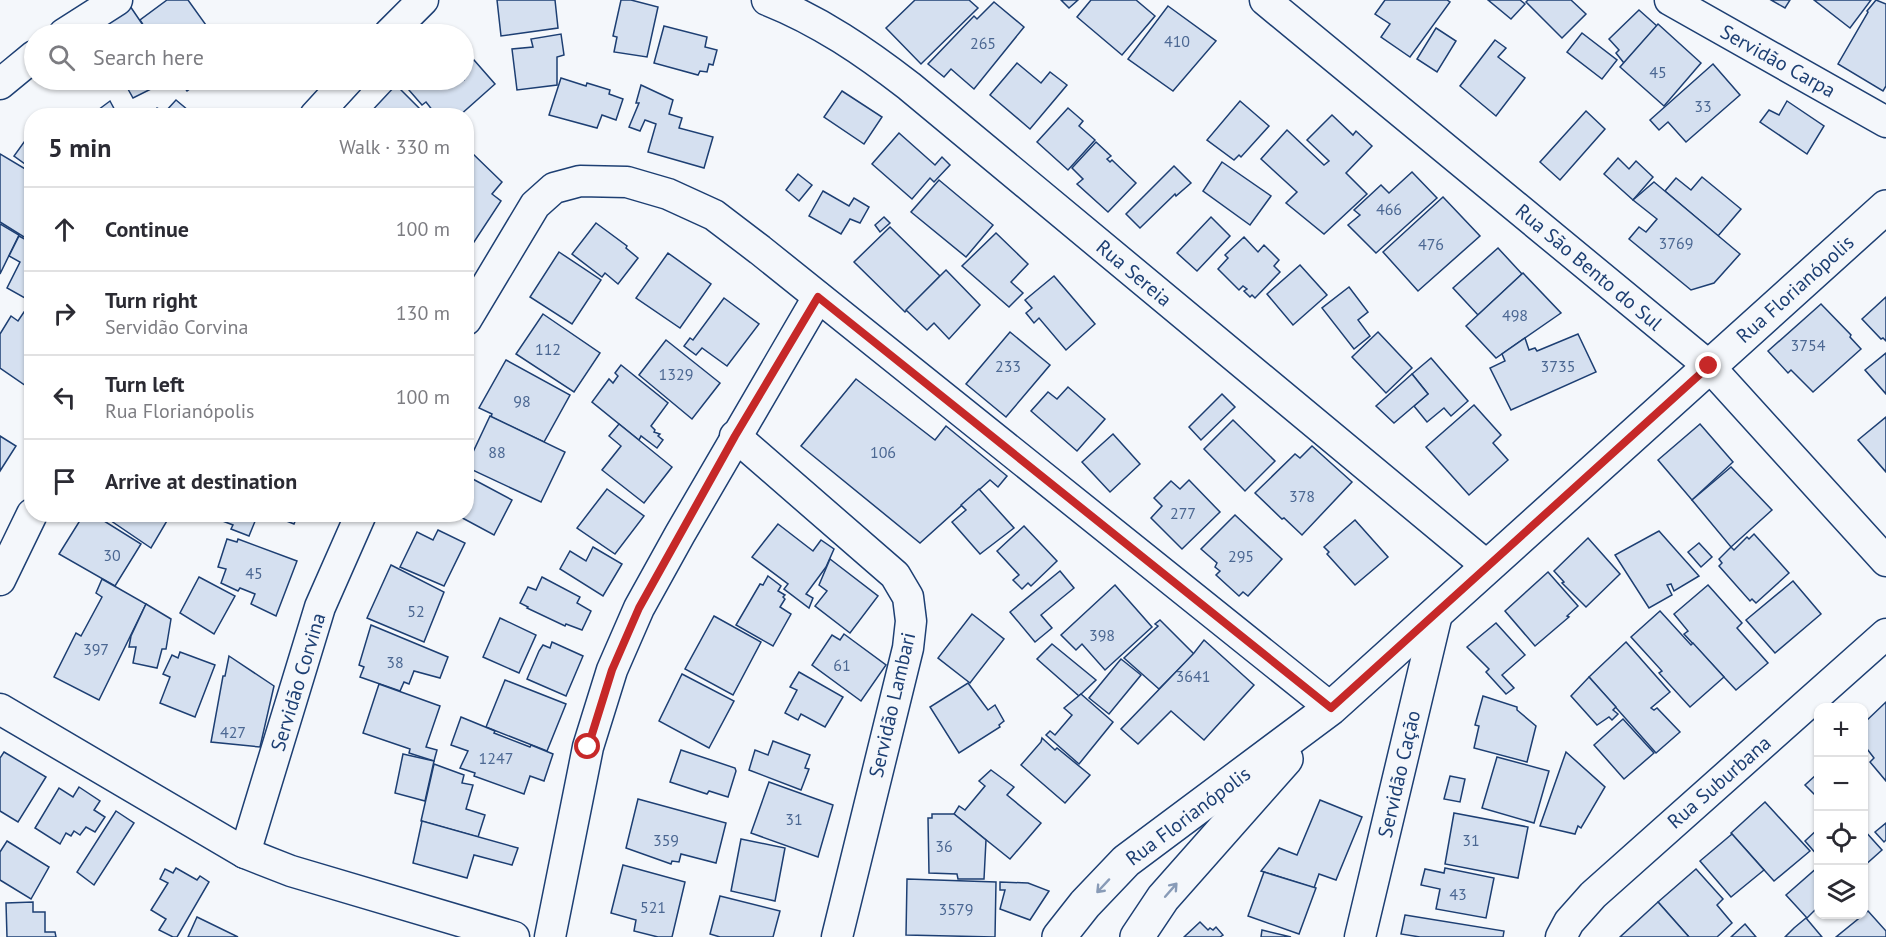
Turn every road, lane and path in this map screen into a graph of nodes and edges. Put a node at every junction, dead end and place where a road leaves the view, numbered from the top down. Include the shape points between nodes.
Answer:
1 (117, 0) edge
2 (423, 0) edge
3 (767, 0) edge
4 (1265, 0) edge
5 (1670, 0) edge
6 (80, 24) edge
7 (399, 24) edge
8 (24, 64) edge
9 (0, 84) edge
10 (339, 90) edge
11 (322, 108) edge
12 (1886, 122) edge
13 (1886, 207) edge
14 (818, 297) junction
15 (474, 307) edge
16 (1709, 366) junction
17 (735, 436) junction
18 (28, 522) edge
19 (357, 522) edge
20 (1886, 561) edge
21 (1488, 566) junction
22 (0, 580) edge
23 (1438, 610) junction
24 (1886, 634) edge
25 (1331, 708) junction
26 (0, 709) edge
27 (245, 853) junction
28 (514, 937) edge
29 (550, 937) edge
30 (837, 937) edge
31 (1059, 937) edge
32 (1137, 937) edge
33 (1360, 937) edge
34 (1561, 937) edge

1 - 6 street
2 - 7 street
3 - 21 street, Rua Sereia via 826,28 892,73
4 - 16 street, Rua São Bento do Sul
5 - 12 street, Servidão Carpa
8 - 9 street
10 - 11 street
13 - 16 street, Rua Florianópolis
14 - 15 street via 714,215 668,194 627,182 580,181 554,188 535,205
14 - 17 street
14 - 25 street
16 - 20 street, Rua São Bento do Sul
16 - 21 street, Rua Florianópolis
17 - 29 street via 639,608 612,670 588,747
17 - 30 street, Servidão Lambari via 895,575 908,597 908,648
18 - 22 street
19 - 27 street, Servidão Corvina via 320,607
21 - 23 street, Rua Florianópolis
23 - 25 street, Rua Florianópolis
23 - 33 street, Servidão Cação
24 - 34 street, Rua Suburbana via 1593,895
25 -> 31 street, Rua Florianópolis via 1126,861
32 -> 25 street, Rua Florianópolis via 1163,898
26 - 27 street
27 - 28 street via 291,872

